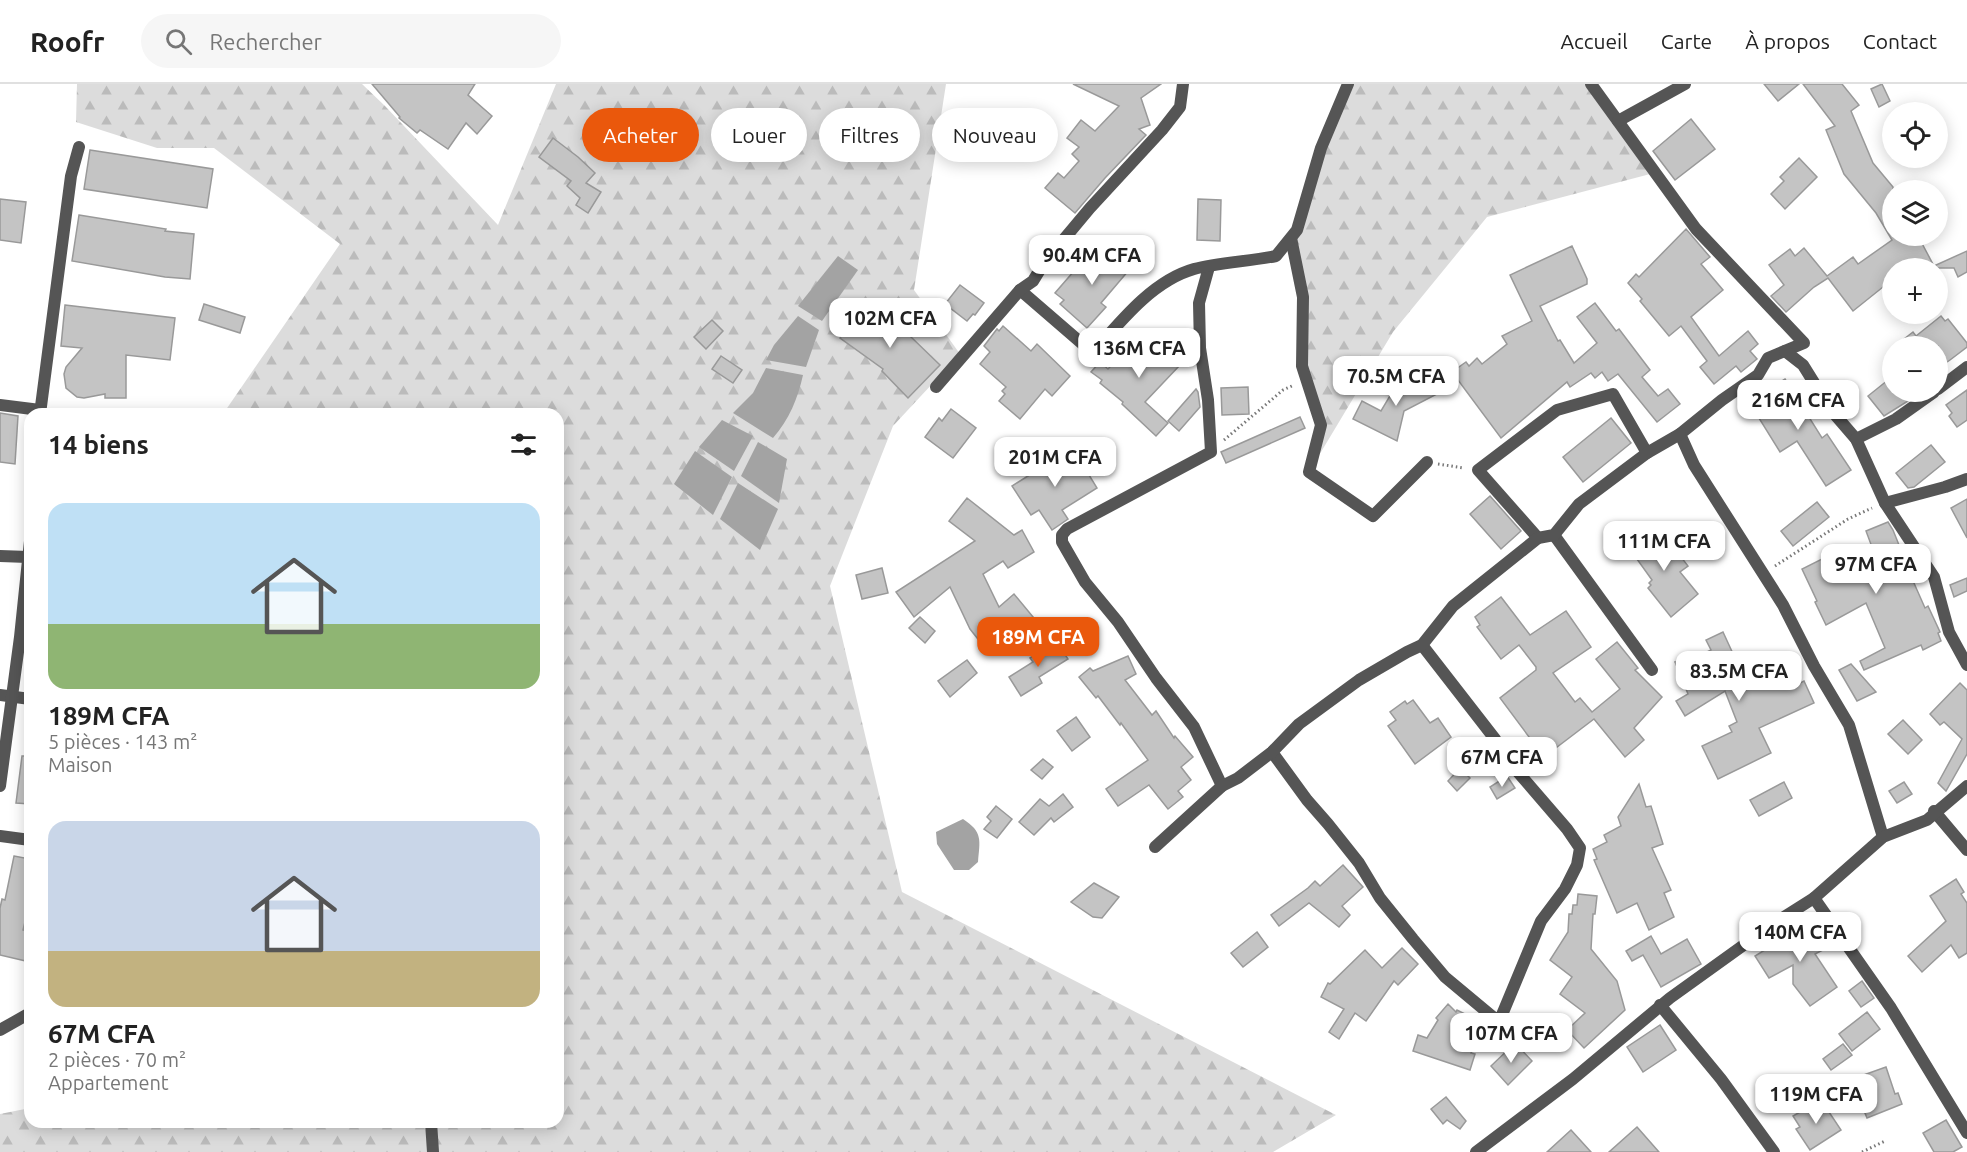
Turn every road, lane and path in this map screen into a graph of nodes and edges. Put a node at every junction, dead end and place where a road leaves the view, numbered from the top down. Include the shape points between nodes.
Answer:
1 (1183, 84) edge
2 (1348, 84) edge
3 (1591, 84) edge
4 (1685, 84) edge
5 (1618, 121) junction
6 (79, 147) dead end
7 (1292, 238) junction
8 (1209, 267) junction
9 (1020, 290) junction
10 (1785, 351) junction
11 (1967, 368) edge
12 (1306, 378) junction
13 (1948, 381) edge
14 (936, 387) dead end
15 (1920, 402) edge
16 (0, 405) edge
17 (41, 408) edge
18 (24, 409) edge
19 (1680, 434) junction
20 (1856, 440) junction
21 (1210, 452) junction
22 (1647, 453) junction
23 (1427, 462) joint
24 (1478, 470) junction
25 (1967, 479) edge
26 (1885, 503) junction
27 (1554, 535) junction
28 (1538, 538) junction
29 (0, 556) edge
30 (24, 557) edge
31 (1764, 573) junction
32 (24, 582) edge
33 (1422, 645) junction
34 (1967, 665) edge
35 (1652, 670) dead end
36 (6, 695) edge
37 (24, 698) edge
38 (1272, 752) junction
39 (0, 786) edge
40 (1222, 786) junction
41 (1967, 786) edge
42 (1934, 811) dead end
43 (0, 836) edge
44 (1883, 837) junction
45 (24, 839) edge
46 (1155, 847) dead end
47 (1967, 850) edge
48 (1814, 898) junction
49 (1660, 1005) junction
50 (24, 1016) edge
51 (0, 1030) edge
52 (431, 1128) edge
53 (1967, 1133) edge
54 (1885, 1141) dead end
55 (433, 1152) edge
56 (1476, 1152) edge
57 (1774, 1152) edge
58 (1863, 1152) edge

1 - 9 street via 1179,106 1162,130 1090,208 1033,281
2 - 7 street
3 - 5 street
4 - 5 street
5 - 10 street via 1696,229 1804,343
6 - 17 street via 71,176
7 - 8 street via 1276,256
7 - 12 street via 1303,297 1302,366
8 - 9 street via 1166,281 1093,348 1086,347
8 - 21 street via 1199,303
9 - 14 street
10 - 19 street via 1768,358 1758,375
10 - 20 street via 1803,365 1831,410
11 - 13 street
12 - 21 path via 1283,390
12 - 23 street via 1322,425 1309,472 1373,516
15 - 20 street
16 - 18 street
19 - 22 street
19 - 31 street via 1694,465
20 - 26 street
21 - 40 street via 1067,529 1062,542 1085,582 1194,728
22 - 24 street via 1613,394 1557,410
22 - 27 street via 1579,504
23 - 24 path
24 - 28 street
25 - 26 street
26 - 31 path via 1848,519
26 - 34 street via 1934,577 1949,632
27 - 28 street
27 - 35 street
28 - 33 street via 1453,606
29 - 30 street
31 - 44 street via 1849,725
32 - 36 street
33 - 38 street via 1359,680 1299,724
33 - 38 street via 1580,848 1577,865 1565,889 1541,921 1499,1023 1445,977 1413,939
36 - 37 street
36 - 39 street
38 - 40 street
40 - 46 street
41 - 44 street via 1927,820
42 - 47 street
43 - 45 street
44 - 48 street
48 - 49 street
48 - 53 street via 1891,1008
49 - 56 street via 1573,1079
49 - 57 street
50 - 51 street
52 - 55 street
54 - 58 path

